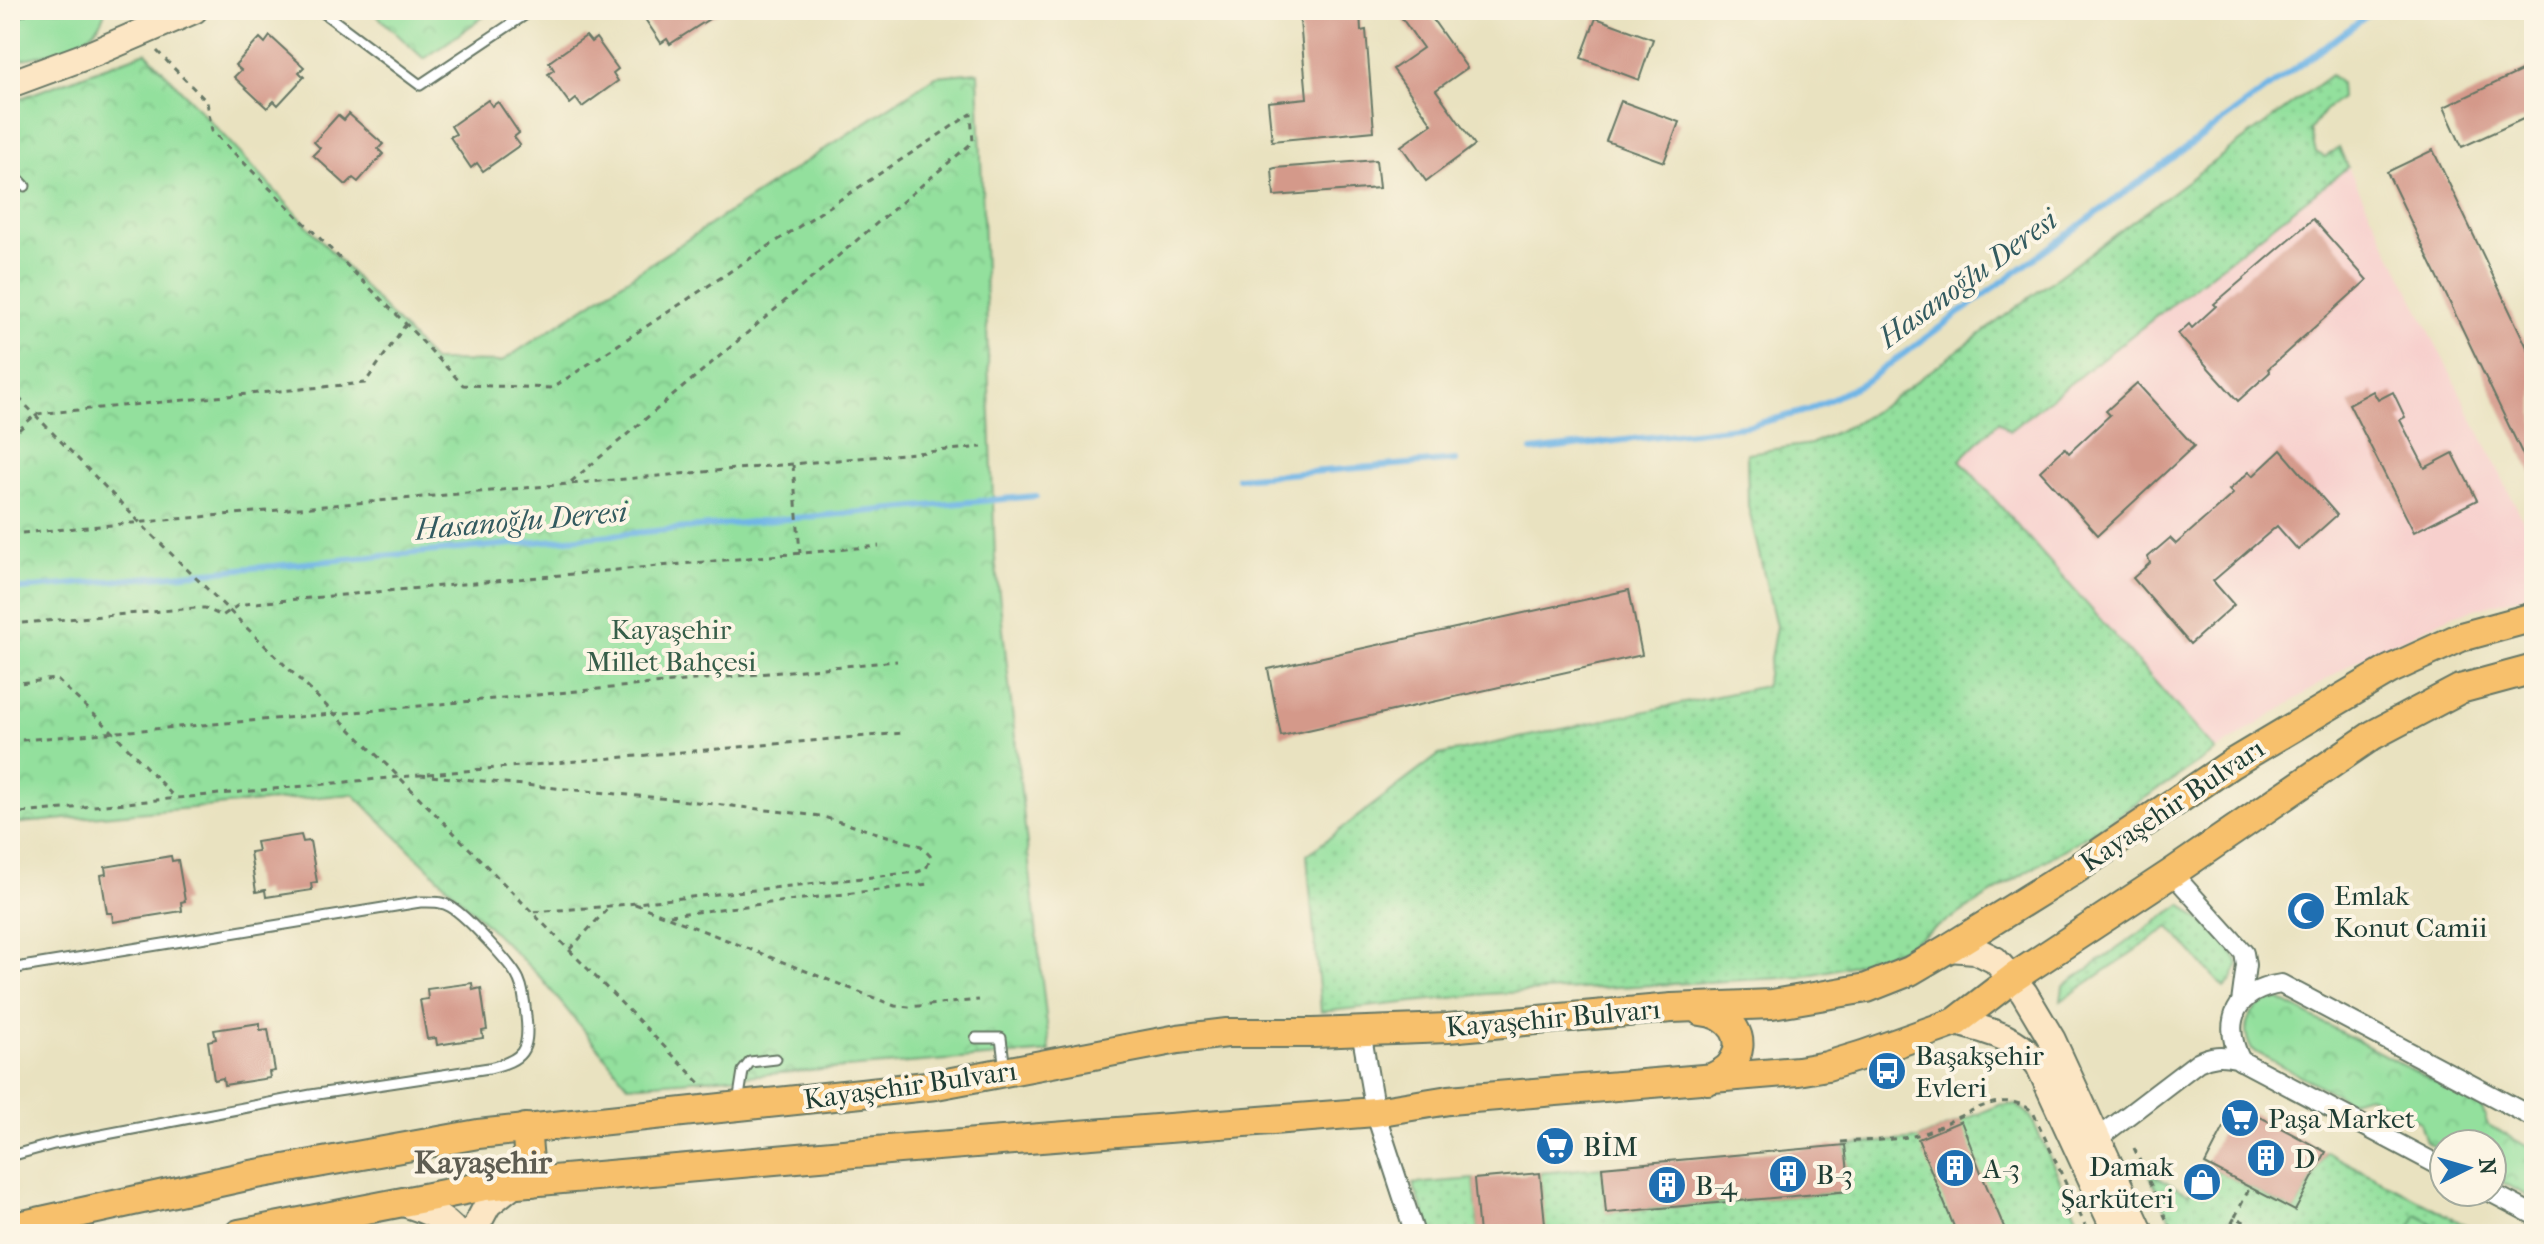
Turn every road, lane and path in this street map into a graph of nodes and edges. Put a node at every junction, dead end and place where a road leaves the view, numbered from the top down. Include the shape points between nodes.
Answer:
1 (23, 10) edge
2 (320, 10) edge
3 (532, 10) edge
4 (176, 13) edge
5 (10, 14) edge
6 (141, 34) junction
7 (10, 84) edge
8 (10, 170) edge
9 (25, 186) dead end
10 (406, 324) junction
11 (10, 389) edge
12 (36, 414) junction
13 (10, 438) edge
14 (982, 447) dead end
15 (793, 465) junction
16 (566, 486) junction
17 (141, 523) junction
18 (10, 534) edge
19 (879, 546) dead end
20 (800, 553) junction
21 (230, 612) junction
22 (2534, 617) edge
23 (10, 624) edge
24 (897, 661) dead end
25 (2534, 669) edge
26 (10, 684) edge
27 (334, 714) junction
28 (113, 732) junction
29 (902, 733) dead end
30 (10, 741) edge
31 (420, 775) junction
32 (399, 777) junction
33 (176, 799) junction
34 (10, 814) edge
35 (2172, 873) junction
36 (928, 884) dead end
37 (632, 903) junction
38 (611, 905) junction
39 (532, 912) junction
40 (667, 915) junction
41 (1949, 948) junction
42 (569, 951) junction
43 (10, 969) edge
44 (2013, 978) junction
45 (979, 1000) dead end
46 (2241, 1003) junction
47 (1672, 1008) junction
48 (1956, 1022) junction
49 (1361, 1031) junction
50 (976, 1038) dead end
51 (776, 1059) dead end
52 (2241, 1061) junction
53 (1006, 1073) junction
54 (1707, 1080) junction
55 (731, 1107) junction
56 (1375, 1112) junction
57 (2534, 1118) edge
58 (526, 1128) junction
59 (2097, 1139) junction
60 (1841, 1142) dead end
61 (2134, 1148) dead end
62 (10, 1156) edge
63 (2428, 1160) edge
64 (522, 1183) junction
65 (2250, 1187) dead end
66 (2508, 1201) edge
67 (400, 1202) junction
68 (2534, 1215) edge
69 (2235, 1217) junction
70 (10, 1228) edge
71 (239, 1234) edge
72 (457, 1234) edge
73 (472, 1234) edge
74 (1415, 1234) edge
75 (2089, 1234) edge
76 (2117, 1234) edge
77 (2141, 1234) edge
78 (2173, 1234) edge
79 (2226, 1234) edge
80 (2266, 1234) edge

1 - 5 lane
2 - 3 lane via 420,85
4 - 6 street
6 - 7 street
6 - 10 path via 207,102 212,131
8 - 9 lane
10 - 12 path via 365,383
10 - 16 path via 463,385 552,388 971,114 973,142
11 - 12 path
12 - 13 path
12 - 17 path
14 - 15 path
15 - 16 path
15 - 20 path
16 - 17 path
17 - 18 path
17 - 21 path
19 - 20 path
20 - 21 path via 244,604
21 - 23 path via 222,616 196,608
21 - 27 path
22 - 41 main road, Kayaşehir Bulvarı via 2461,637 2361,685
24 - 27 path
25 - 35 main road, Kayaşehir Bulvarı via 2460,689 2373,735
26 - 28 path via 56,679
27 - 28 path
27 - 32 path
28 - 30 path
28 - 33 path
29 - 31 path
31 - 32 path
31 - 37 path via 820,816 921,846 931,857 926,869 917,872
32 - 33 path
32 - 39 path
33 - 34 path
35 - 44 main road, Kayaşehir Bulvarı
35 - 46 street via 2244,953
36 - 40 path
37 - 38 path
37 - 40 path
38 - 39 path
38 - 42 path
39 - 42 path
40 - 45 path via 895,1006
41 - 44 street via 1975,950
41 - 47 main road, Kayaşehir Bulvarı via 1867,988 1772,1004
42 - 55 path
43 - 62 lane via 420,902 443,903 467,920 517,975 528,1036 514,1061 489,1068 311,1095
44 - 48 main road, Kayaşehir Bulvarı
44 - 59 street via 2052,1040
46 - 52 street via 2231,1034
46 - 57 street via 2254,990 2281,984
47 - 49 main road, Kayaşehir Bulvarı
47 - 54 main road via 1720,1014 1736,1031 1737,1054 1728,1069
48 - 54 main road, Kayaşehir Bulvarı via 1827,1066
48 - 76 street via 2008,1038 2039,1065
49 - 53 main road, Kayaşehir Bulvarı via 1227,1033
49 - 56 street
50 - 53 lane via 1001,1038
51 - 55 lane via 750,1062
52 - 59 street via 2216,1055 2198,1062
52 - 63 street
53 - 55 main road, Kayaşehir Bulvarı
54 - 56 main road, Kayaşehir Bulvarı via 1449,1100
55 - 58 main road, Kayaşehir Bulvarı
56 - 64 main road, Kayaşehir Bulvarı
56 - 74 street
58 - 64 main road
58 - 70 main road, Kayaşehir Bulvarı via 235,1178
59 - 77 street
60 - 75 path via 1917,1135 2001,1100 2019,1102 2033,1112
61 - 78 path
64 - 67 main road, Kayaşehir Bulvarı
64 - 73 street via 488,1204
65 - 69 path
66 - 68 street
67 - 71 main road, Kayaşehir Bulvarı
67 - 72 street via 430,1212
69 - 79 path
69 - 80 path

